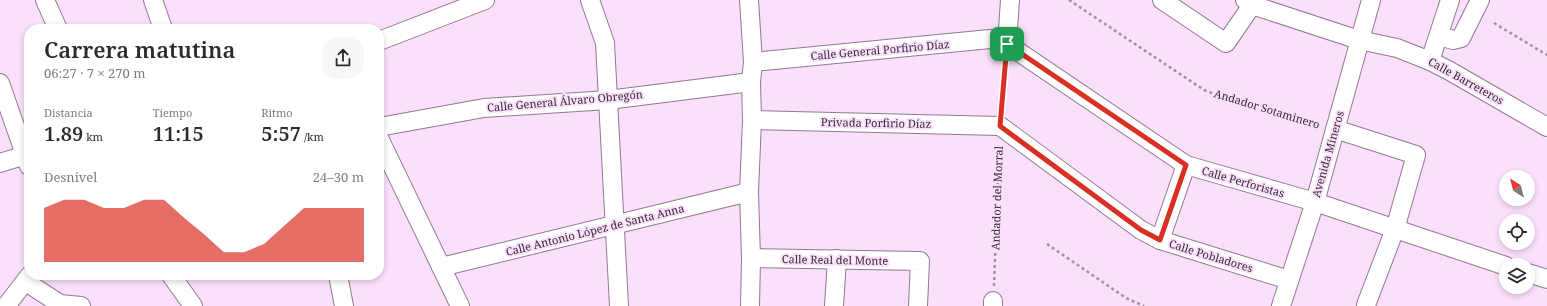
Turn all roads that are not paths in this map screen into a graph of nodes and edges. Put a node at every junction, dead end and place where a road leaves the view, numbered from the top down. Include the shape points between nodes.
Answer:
1 (45, 0) edge
2 (153, 0) edge
3 (485, 0) edge
4 (590, 0) edge
5 (749, 0) edge
6 (1010, 0) edge
7 (1162, 0) edge
8 (1371, 0) edge
9 (1450, 0) edge
10 (1480, 0) edge
11 (1249, 3) edge
12 (56, 24) edge
13 (161, 24) edge
14 (1439, 36) junction
15 (384, 39) edge
16 (1359, 40) junction
17 (1007, 44) junction
18 (1430, 61) junction
19 (753, 62) junction
20 (751, 82) junction
21 (0, 83) edge
22 (608, 100) junction
23 (752, 120) junction
24 (384, 126) edge
25 (1000, 126) joint
26 (1547, 127) edge
27 (1335, 129) junction
28 (24, 148) edge
29 (384, 148) edge
30 (24, 160) edge
31 (0, 163) edge
32 (1186, 165) junction
33 (749, 192) junction
34 (1314, 202) junction
35 (616, 225) junction
36 (1395, 229) junction
37 (1160, 240) junction
38 (751, 258) junction
39 (837, 259) junction
40 (1499, 264) edge
41 (441, 267) junction
42 (1535, 275) edge
43 (1547, 279) edge
44 (27, 280) edge
45 (29, 280) edge
46 (175, 280) edge
47 (339, 280) edge
48 (1289, 280) junction
49 (1366, 305) dead end
50 (6, 306) edge
51 (74, 306) edge
52 (193, 306) edge
53 (344, 306) edge
54 (460, 306) edge
55 (619, 306) edge
56 (750, 306) edge
57 (834, 306) edge
58 (918, 306) edge
59 (1281, 306) edge

1 - 12 street
2 - 13 street
3 - 15 street
4 - 22 street via 605,43
5 - 19 street
6 - 17 street
7 - 11 street via 1226,43
8 - 16 street, Avenida Mineros
9 - 14 street
10 - 14 street via 1461,38 1454,40
11 - 16 street, Calle Barreteros
14 - 18 street
16 - 18 street, Calle Barreteros via 1397,48
16 - 27 street, Avenida Mineros
17 - 19 street, Calle General Porfirio Díaz via 990,39
17 - 32 street, Calle Perforistas
18 - 26 street, Calle Barreteros
19 - 20 street
20 - 22 street, Calle General Álvaro Obregón
20 - 23 street
21 - 28 street
22 - 24 street, Calle General Álvaro Obregón via 484,108
22 - 35 street
23 - 25 street, Privada Porfirio Díaz
23 - 33 street
25 - 37 street, Calle Pobladores via 1141,230
27 - 34 street, Avenida Mineros
27 - 36 street, Andador Sotaminero via 1416,155
29 - 41 street
30 - 31 street
32 - 34 street, Calle Perforistas
32 - 37 street
33 - 35 street, Calle Antonio López de Santa Anna
33 - 38 street
34 - 36 street, Calle Perforistas
34 - 48 street, Avenida Mineros
35 - 41 street, Calle Antonio López de Santa Anna
35 - 55 street
36 - 40 street, Calle Perforistas
36 - 49 street
37 - 48 street, Calle Pobladores
38 - 39 street, Calle Real del Monte
38 - 56 street
39 - 57 street
39 - 58 street, Calle Real del Monte via 920,261
41 - 54 street
42 - 43 street
44 - 50 street
45 - 51 street via 60,304
46 - 52 street
47 - 53 street
48 - 59 street, Avenida Mineros

